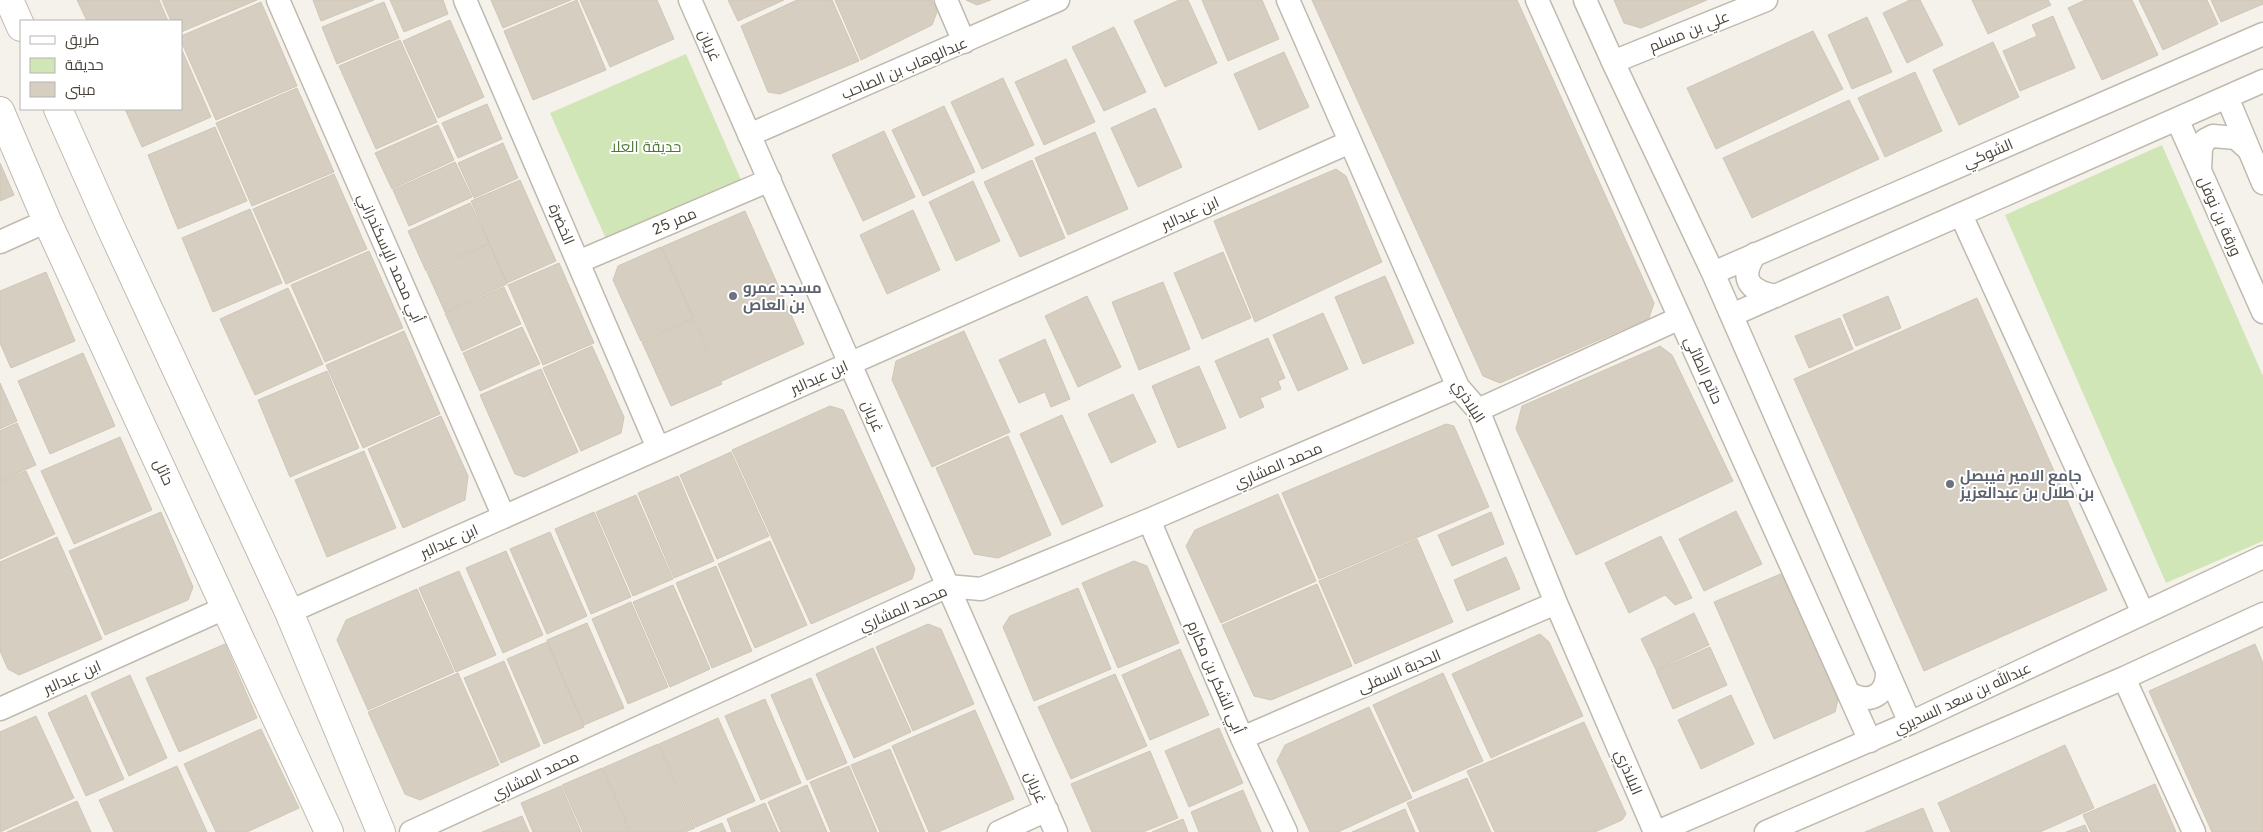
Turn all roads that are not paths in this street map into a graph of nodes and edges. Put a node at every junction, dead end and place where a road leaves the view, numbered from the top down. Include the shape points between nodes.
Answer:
1 (9, 0) edge
2 (278, 0) edge
3 (465, 0) edge
4 (690, 0) edge
5 (946, 0) edge
6 (1058, 0) edge
7 (1288, 0) edge
8 (1537, 0) edge
9 (1585, 0) edge
10 (1766, 0) edge
11 (20, 25) edge
12 (2263, 34) edge
13 (964, 42) junction
14 (1613, 62) junction
15 (2263, 81) edge
16 (2227, 97) junction
17 (58, 110) edge
18 (0, 111) edge
19 (2177, 119) junction
20 (749, 134) junction
21 (1350, 142) junction
22 (2248, 149) junction
23 (2200, 172) junction
24 (770, 180) junction
25 (2263, 183) edge
26 (1961, 215) junction
27 (47, 221) junction
28 (0, 242) edge
29 (1756, 254) junction
30 (578, 262) junction
31 (1713, 273) junction
32 (1776, 296) junction
33 (2263, 312) edge
34 (1732, 315) junction
35 (1680, 318) junction
36 (850, 363) junction
37 (1458, 387) junction
38 (1478, 410) junction
39 (658, 448) junction
40 (504, 517) junction
41 (1149, 520) junction
42 (2263, 557) edge
43 (948, 586) junction
44 (1556, 603) junction
45 (227, 607) junction
46 (289, 612) junction
47 (2143, 613) junction
48 (2263, 614) edge
49 (1887, 670) junction
50 (2124, 678) junction
51 (1849, 693) junction
52 (0, 709) edge
53 (1910, 723) junction
54 (1242, 738) junction
55 (1870, 741) junction
56 (1047, 810) junction
57 (1779, 829) edge
58 (329, 832) edge
59 (381, 832) edge
60 (411, 832) edge
61 (999, 832) edge
62 (1056, 832) edge
63 (1286, 832) edge
64 (1656, 832) edge
65 (2194, 832) edge

1 - 11 street
2 - 40 street, أبي محمد الإسكندراني
3 - 30 street, الخضرة
4 - 20 street, غريان
5 - 13 street
6 - 13 street, عبدالوهاب بن الصاحب
7 - 21 street, البلاذري
8 - 35 street, حاتم الطائي
9 - 14 street
10 - 14 street, علي بن مسلم
12 - 29 street, الشوكي
13 - 20 street, عبدالوهاب بن الصاحب
14 - 31 street
15 - 16 street
16 - 19 street
16 - 22 street
17 - 46 street
18 - 27 street, حائل
19 - 23 street, ورقة بن نوفل
19 - 26 street
20 - 24 street, غريان
21 - 36 street, ابن عبدالبر
21 - 37 street, البلاذري
22 - 23 street via 2236,138 2213,136 2205,140 2201,148
22 - 25 street
23 - 33 street, ورقة بن نوفل
24 - 30 street, ممر 25
24 - 36 street, غريان
26 - 32 street
26 - 47 street
27 - 28 street
27 - 45 street, حائل
29 - 31 street, الشوكي
29 - 32 street via 1749,263 1748,280 1757,291
30 - 39 street, الخضرة
31 - 34 street
32 - 34 street
34 - 49 street
35 - 38 street
35 - 51 street, حاتم الطائي
36 - 39 street, ابن عبدالبر
36 - 43 street, غريان
37 - 38 street, البلاذري
37 - 41 street, محمد المشاري
38 - 44 street, البلاذري
39 - 40 street, ابن عبدالبر
40 - 46 street, ابن عبدالبر
41 - 43 street, محمد المشاري via 981,589
41 - 54 street, أبي الشكر بن مكارم
42 - 47 street, عبدالله بن سعد السديري
43 - 56 street, غريان
43 - 60 street, محمد المشاري
44 - 54 street, الحدبة السفلى
44 - 64 street, البلاذري
45 - 52 street, ابن عبدالبر
45 - 58 street, حائل
46 - 59 street
47 - 53 street, عبدالله بن سعد السديري
48 - 50 street
49 - 51 street via 1886,685 1875,696 1859,699
49 - 53 street
50 - 57 street
50 - 65 street
51 - 55 street, حاتم الطائي
53 - 55 street, عبدالله بن سعد السديري
54 - 63 street, أبي الشكر بن مكارم
55 - 64 street, عبدالله بن سعد السديري
56 - 61 street
56 - 62 street, غريان

